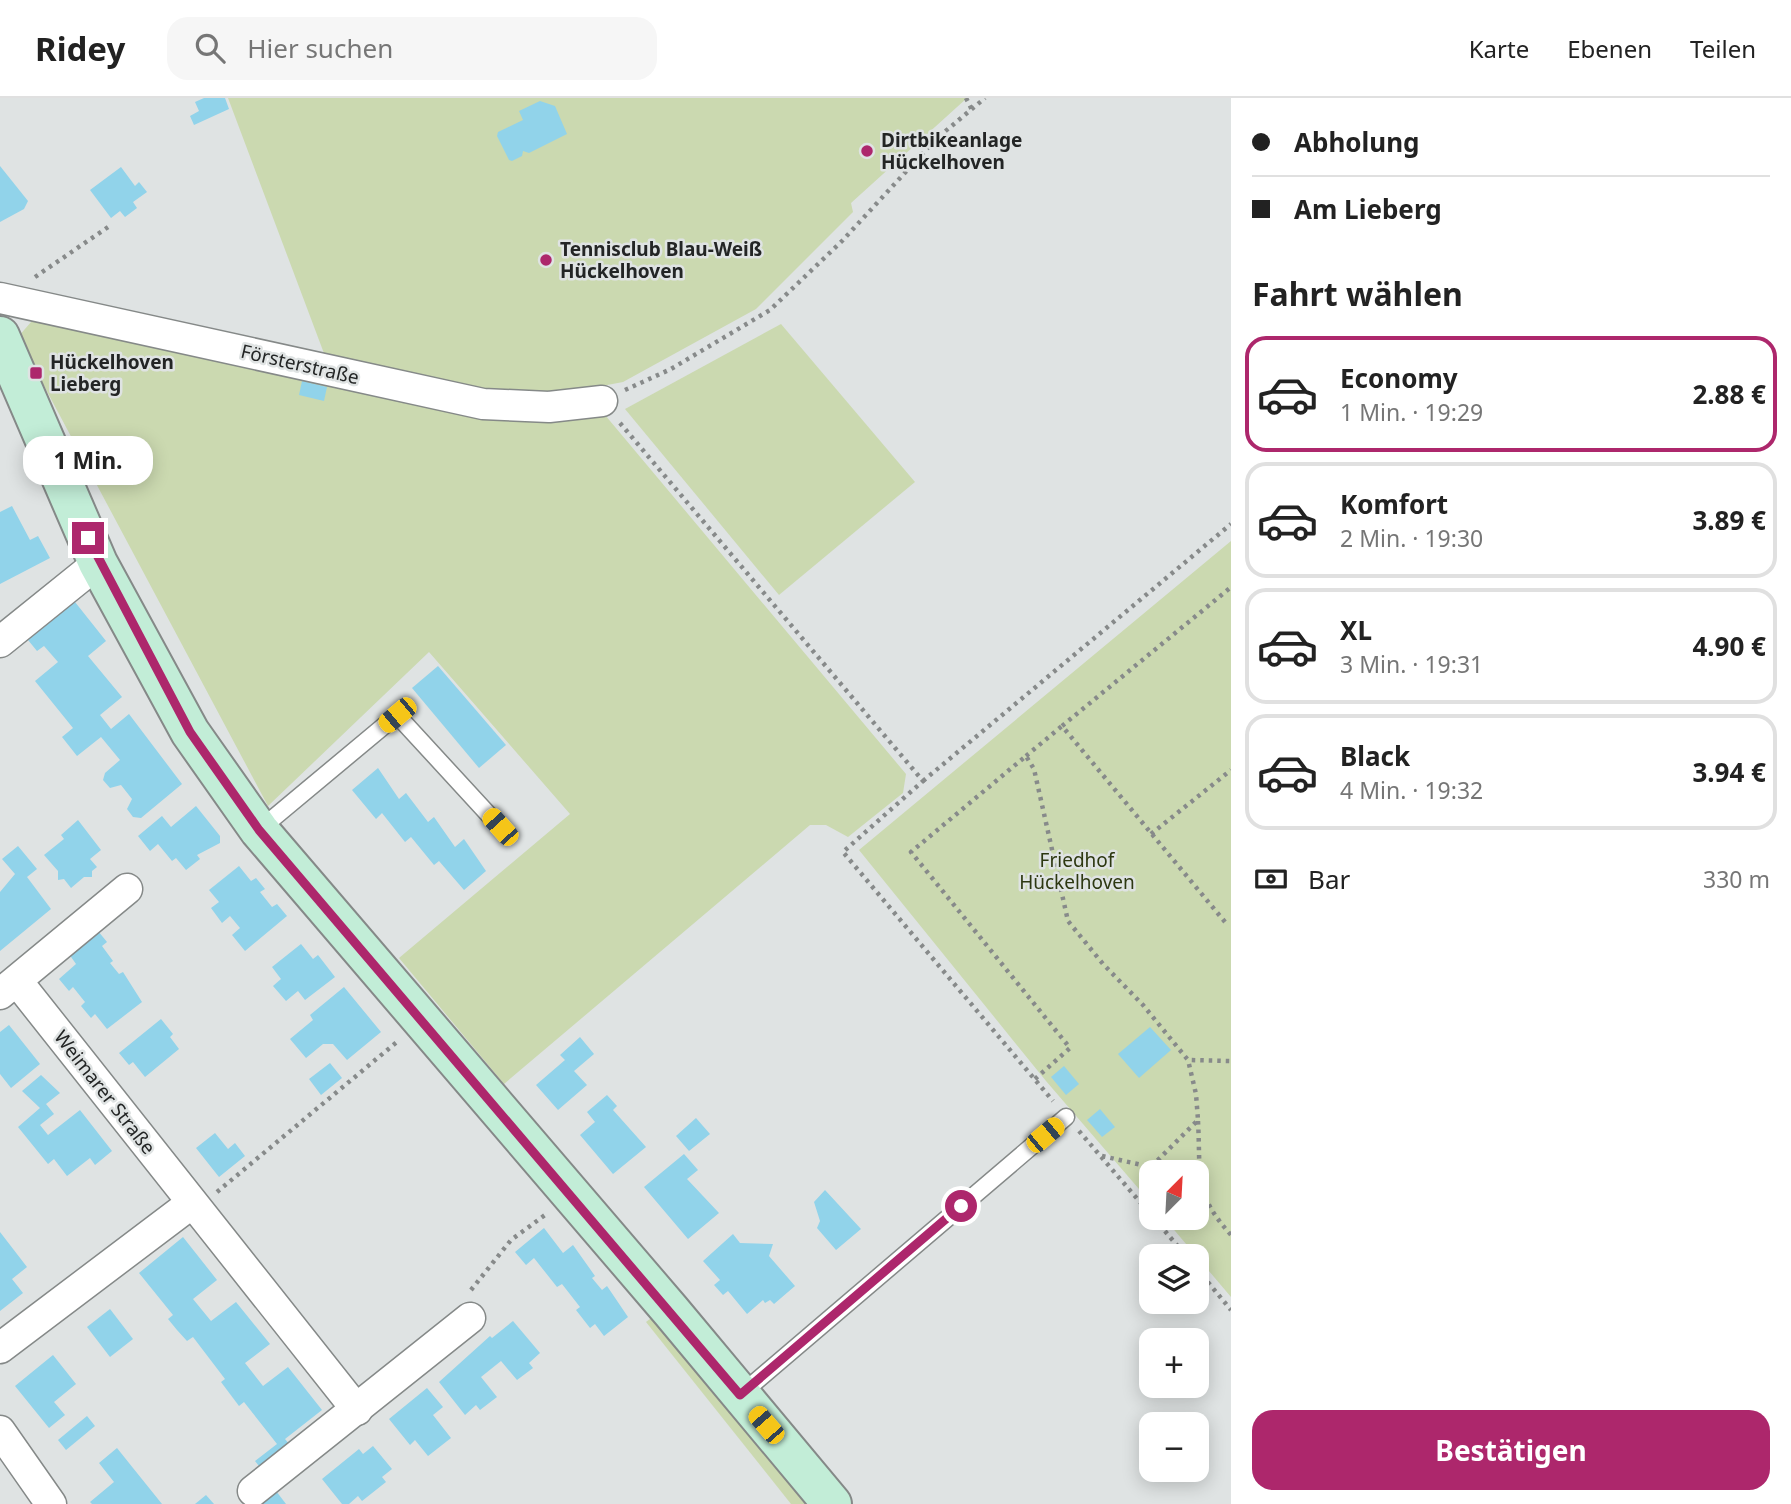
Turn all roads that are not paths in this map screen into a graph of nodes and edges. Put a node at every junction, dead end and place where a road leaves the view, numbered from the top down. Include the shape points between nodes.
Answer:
1 (12, 301) edge
2 (0, 337) edge
3 (602, 401) road end
4 (99, 563) junction
5 (0, 642) edge
6 (500, 827) dead end
7 (259, 830) junction
8 (127, 890) dead end
9 (8, 988) edge
10 (1066, 1117) road end
11 (196, 1205) junction
12 (470, 1318) road end
13 (0, 1348) edge
14 (740, 1395) junction
15 (357, 1410) junction
16 (0, 1431) edge
17 (253, 1491) dead end
18 (51, 1504) edge
19 (832, 1504) edge

1 - 3 street, Försterstraße via 482,404 549,407
2 - 4 street
4 - 5 street
4 - 7 street via 190,732
6 - 7 lane via 397,715
7 - 14 street
8 - 9 street, Weimarer Straße
9 - 11 street, Weimarer Straße
10 - 14 lane
11 - 13 street
11 - 15 street, Weimarer Straße
12 - 15 street
14 - 19 street
15 - 17 street
16 - 18 street

